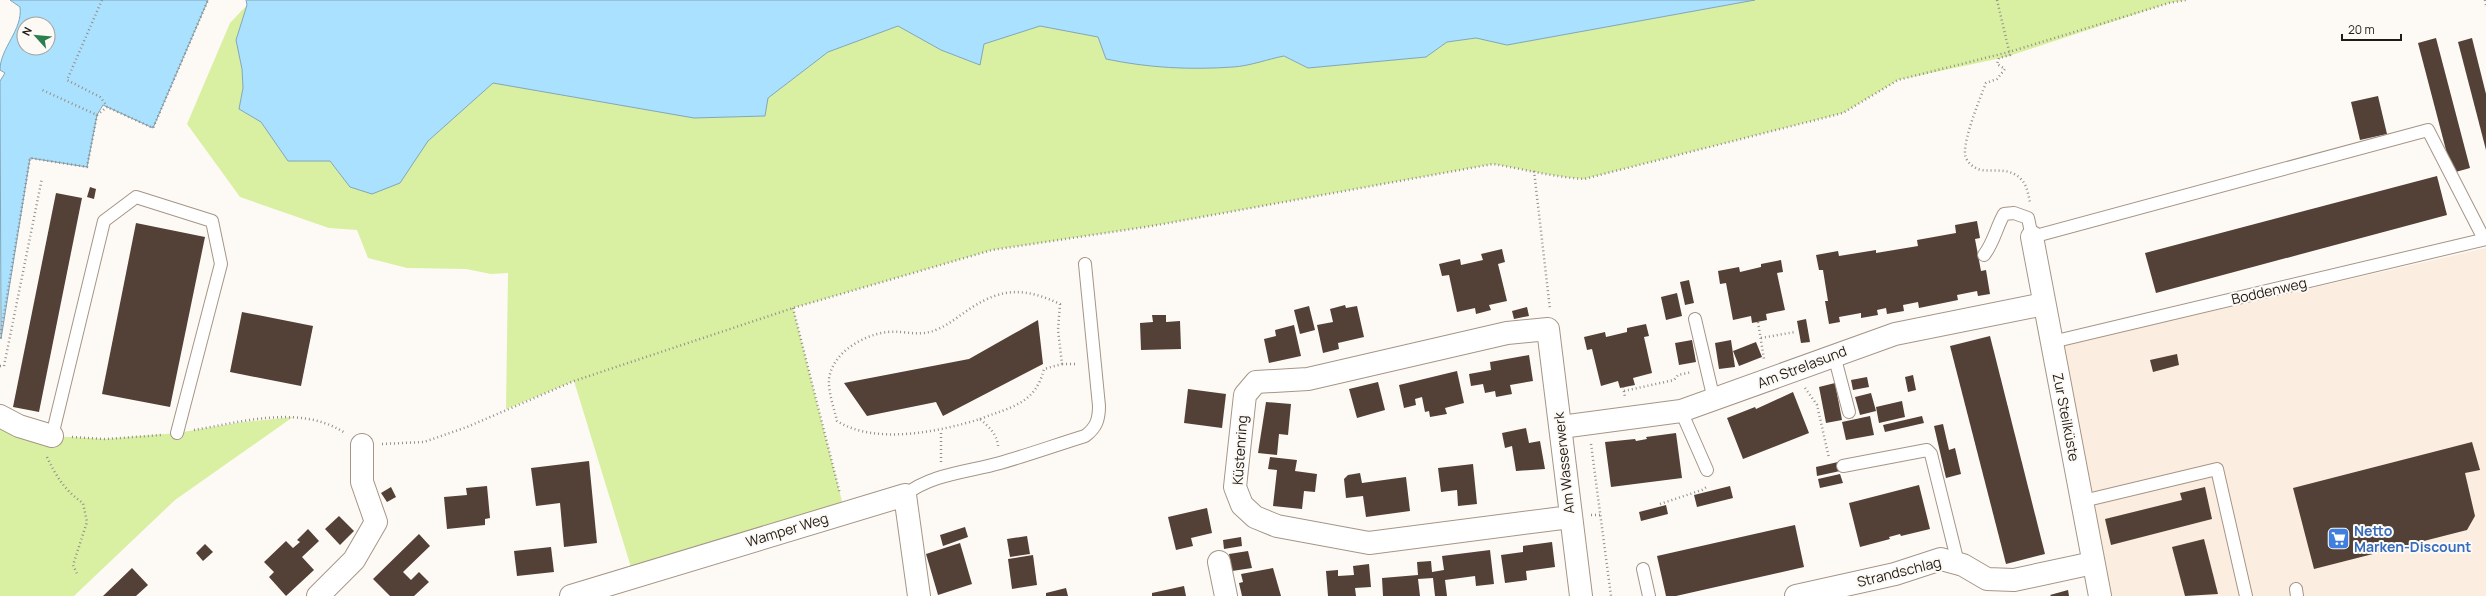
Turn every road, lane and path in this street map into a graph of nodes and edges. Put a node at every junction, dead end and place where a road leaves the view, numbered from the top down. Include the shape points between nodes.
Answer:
1 (102, 0) edge
2 (208, 0) edge
3 (1997, 0) edge
4 (2186, 0) edge
5 (2485, 0) edge
6 (2486, 5) edge
7 (2009, 52) junction
8 (40, 89) dead end
9 (107, 107) junction
10 (98, 115) junction
11 (1534, 171) junction
12 (42, 178) dead end
13 (2030, 228) junction
14 (2485, 239) edge
15 (1984, 255) dead end
16 (1085, 264) dead end
17 (2044, 304) junction
18 (793, 308) junction
19 (1695, 319) dead end
20 (1758, 322) dead end
21 (1548, 329) junction
22 (1795, 332) dead end
23 (0, 338) edge
24 (1761, 338) junction
25 (2052, 342) junction
26 (1834, 355) junction
27 (1062, 364) junction
28 (1075, 364) dead end
29 (0, 366) edge
30 (1707, 369) junction
31 (1796, 370) junction
32 (1768, 380) junction
33 (1624, 390) dead end
34 (1714, 400) junction
35 (1681, 411) junction
36 (1849, 412) dead end
37 (0, 416) edge
38 (980, 419) junction
39 (1588, 423) junction
40 (1561, 427) junction
41 (941, 430) junction
42 (177, 434) junction
43 (47, 435) junction
44 (362, 445) junction
45 (1830, 461) dead end
46 (1000, 463) junction
47 (1843, 466) dead end
48 (1707, 470) joint
49 (943, 477) junction
50 (905, 495) junction
51 (2083, 501) junction
52 (1660, 504) dead end
53 (845, 512) junction
54 (1570, 517) junction
55 (1219, 562) dead end
56 (1958, 563) junction
57 (2092, 563) junction
58 (1643, 569) dead end
59 (78, 576) dead end
60 (318, 596) edge
61 (571, 596) edge
62 (919, 596) edge
63 (1226, 596) edge
64 (1581, 596) edge
65 (1611, 596) edge
66 (1649, 596) edge
67 (1796, 596) edge
68 (2100, 596) edge
69 (2246, 596) edge

1 - 9 path via 68,80 100,97
2 - 9 path via 153,128
3 - 7 path
4 - 7 path
5 - 6 path
7 - 11 path via 1898,80 1843,113 1592,177 1560,178
7 - 13 path via 2008,57 2001,56 1996,62 2005,69 1997,79 1986,83 1981,94 1965,154 1970,165 1979,170 2008,170 2021,178 2030,202
8 - 10 path
9 - 10 path
10 - 23 path via 87,167 30,158
11 - 18 path via 1493,164 1152,226 992,250
11 - 21 path via 1551,316
12 - 29 path via 4,366
13 - 14 lane via 2428,130
13 - 15 lane via 2014,213 2004,214 1998,224 1993,243
13 - 17 street, Zur Steilküste
14 - 25 lane, Boddenweg
16 - 46 lane via 1099,419 1094,430 1084,436
17 - 25 street, Zur Steilküste
17 - 26 street, Am Strelasund via 1895,334
18 - 44 path via 574,381 467,427 424,442
18 - 53 path
19 - 30 lane
20 - 24 path
21 - 40 street, Am Wasserwerk
21 - 54 street, Küstenring via 1507,333 1308,379 1256,382 1245,395 1235,487 1242,505 1255,517 1277,526 1369,543
22 - 24 path
24 - 32 path
25 - 51 street, Zur Steilküste
26 - 31 street, Am Strelasund
26 - 36 lane
27 - 28 path
27 - 38 path via 1044,369 1033,395 1017,405
27 - 41 path via 1058,330 1060,304 1040,295 1017,292 995,295 953,322 923,334 888,332 868,336 852,346 832,366 829,380 837,421 849,429 870,434
30 - 33 path via 1678,376 1674,380
30 - 34 lane
31 - 32 street, Am Strelasund
31 - 45 path via 1808,395 1817,405
32 - 34 street, Am Strelasund
34 - 35 street, Am Strelasund
35 - 39 street, Am Strelasund
35 - 48 lane
37 - 43 street via 19,426
38 - 41 path
38 - 46 path via 998,438
39 - 40 street, Am Strelasund
39 - 65 path
40 - 54 street, Am Wasserwerk
41 - 49 path
42 - 43 path via 106,439
42 - 43 lane via 221,264 212,221 136,197 104,221
42 - 44 path via 243,422 293,417 313,420 340,430
43 - 59 path via 43,448 55,475 71,495 83,503 87,522 73,565
44 - 60 street via 362,482 376,522 354,560
46 - 49 lane
47 - 56 lane via 1927,450 1931,454
48 - 52 path via 1708,486
49 - 50 lane via 915,487
50 - 53 street, Wamper Weg
50 - 62 street
51 - 57 street, Zur Steilküste
51 - 69 lane via 2217,469
53 - 61 street, Wamper Weg
54 - 64 street, Am Wasserwerk
55 - 63 street
56 - 57 street, Strandschlag via 1987,579 2014,580
56 - 67 street, Strandschlag via 1941,559 1895,574
57 - 68 street, Zur Steilküste
58 - 66 lane

